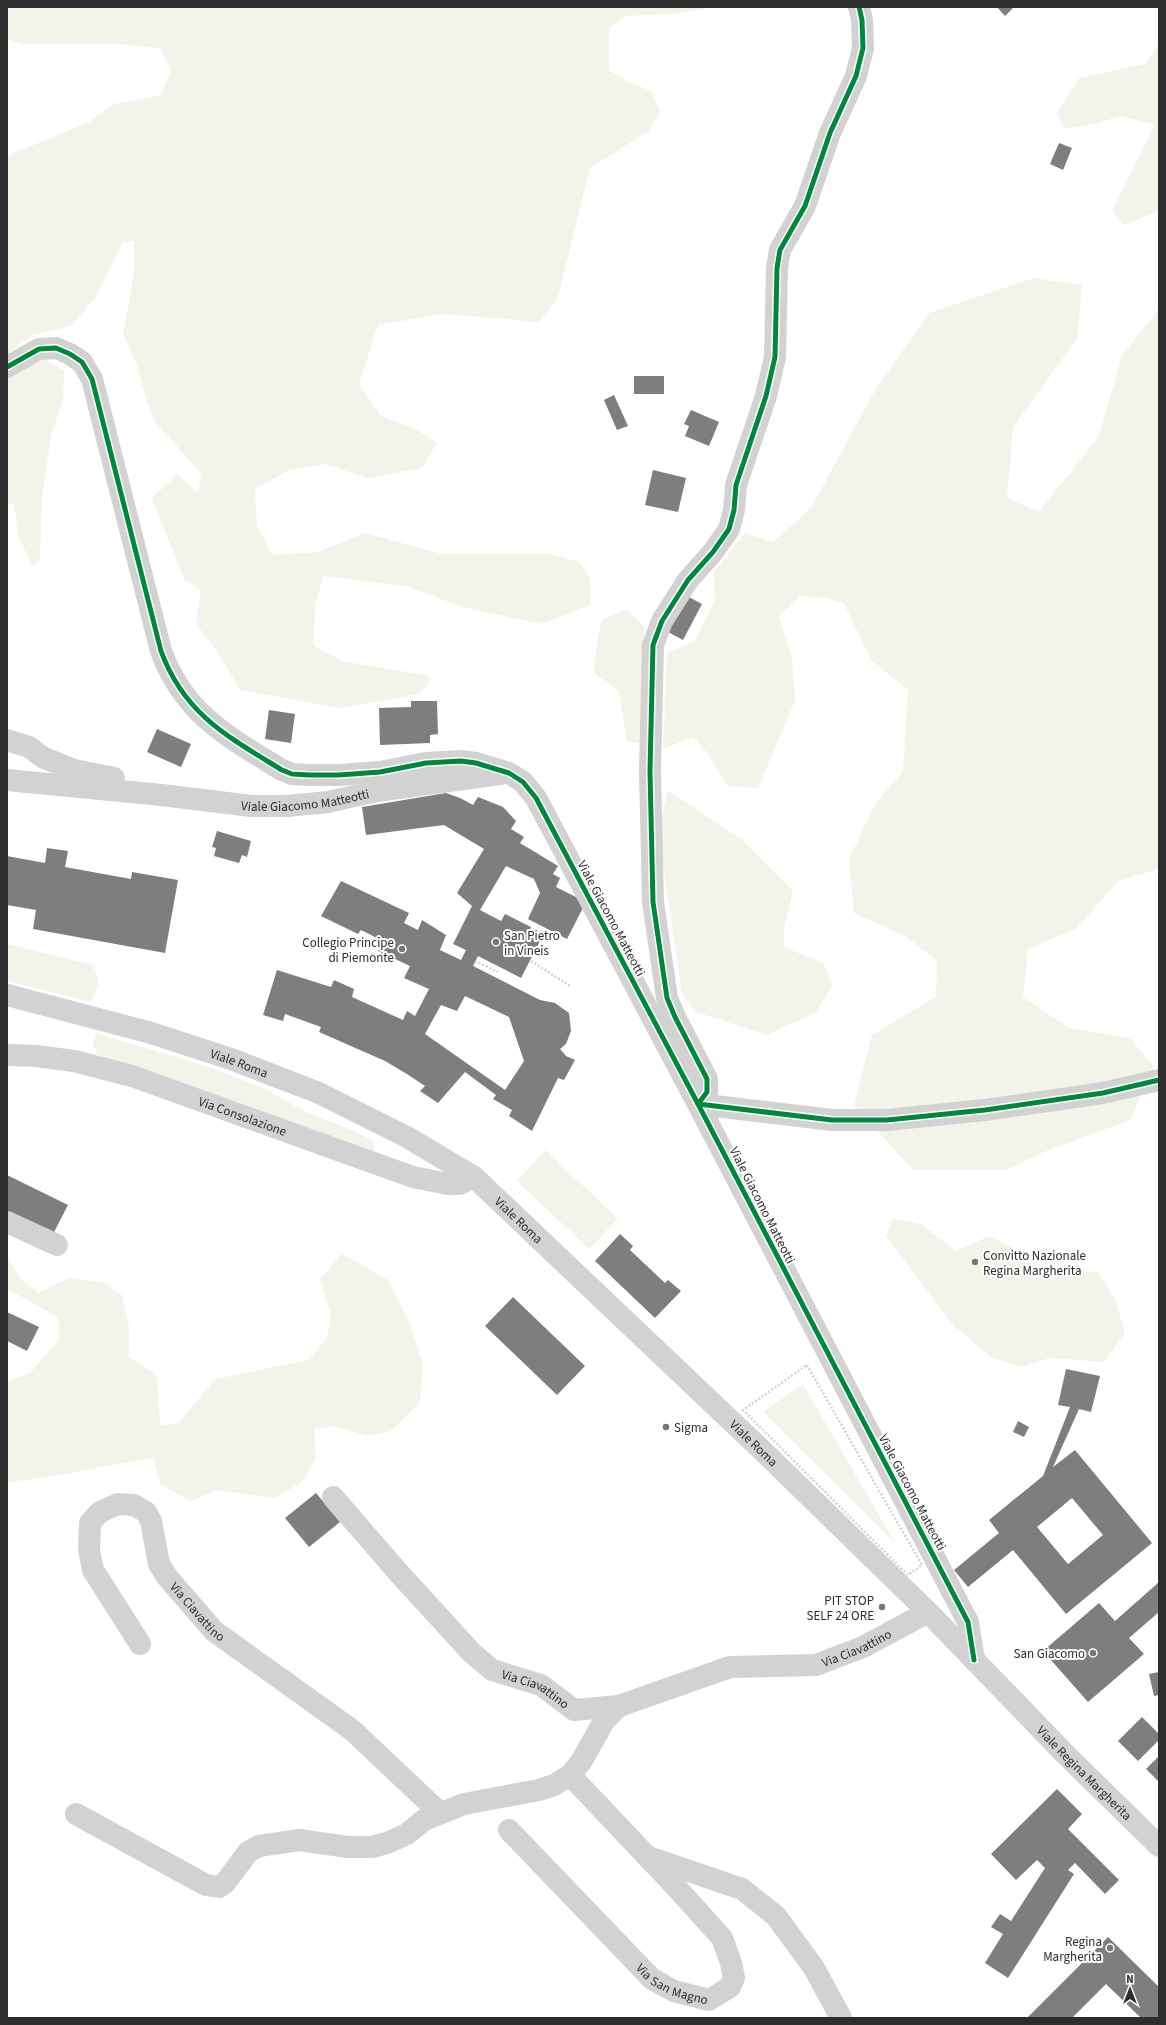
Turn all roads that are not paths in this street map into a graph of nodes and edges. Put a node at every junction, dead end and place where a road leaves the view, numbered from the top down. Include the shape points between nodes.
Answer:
1 (858, 7) edge
2 (7, 367) edge
3 (7, 740) edge
4 (510, 773) junction
5 (7, 780) edge
6 (139, 792) junction
7 (7, 994) edge
8 (7, 1055) edge
9 (1159, 1080) edge
10 (698, 1104) junction
11 (474, 1177) junction
12 (7, 1222) edge
13 (57, 1245) dead end
14 (333, 1497) dead end
15 (928, 1612) junction
16 (140, 1644) dead end
17 (974, 1660) junction
18 (619, 1706) junction
19 (570, 1775) junction
20 (440, 1813) junction
21 (76, 1814) dead end
22 (509, 1830) dead end
23 (1159, 1846) edge
24 (648, 1857) junction
25 (841, 2018) edge

1 - 10 street via 862,20 863,48 856,76 830,133 805,206 780,250 777,268 775,357 766,396 736,485 729,529 688,580 662,620 654,644 650,771 653,902 667,998 707,1079 707,1092
2 - 4 street via 39,349 56,348 82,362 92,379 167,669 187,700 221,732 292,774 339,775 380,772 426,763 461,761 476,762
3 - 6 street via 30,747 44,758 74,770 111,776
4 - 6 street, Viale Giacomo Matteotti via 377,791 328,802 287,806 250,806
4 - 10 street, Viale Giacomo Matteotti via 523,782 536,798
5 - 6 street, Viale Giacomo Matteotti
7 - 11 street, Viale Roma via 148,1032 231,1059 320,1093 407,1137
8 - 11 street, Via Consolazione via 74,1061 132,1076 413,1177 448,1184 460,1184
9 - 10 street via 1103,1093 985,1110 887,1120 832,1120
10 - 17 street, Viale Giacomo Matteotti via 968,1622
11 - 15 street, Viale Roma via 766,1454
12 - 13 street
14 - 18 street, Via Ciavattino via 471,1652 492,1670 541,1685 574,1710
15 - 17 street, Viale Roma
15 - 18 street, Via Ciavattino via 863,1647 816,1665 730,1667
16 - 20 street, Via Ciavattino via 93,1570 89,1550 90,1523 100,1512 118,1504 134,1505 146,1512 151,1521 159,1564 214,1631 352,1730
17 - 23 street, Viale Regina Margherita
18 - 19 street, Via Ciavattino via 604,1721 581,1762
19 - 20 street, Via Ciavattino via 554,1785 539,1790 464,1804
19 - 24 street, Via San Magno
20 - 21 street, Via Ciavattino via 424,1820 407,1834 372,1847 348,1847 299,1840 259,1846 248,1852 225,1883 219,1887 206,1885
22 - 24 street, Via San Magno via 652,1979 674,1991 709,2000 730,1987 734,1978 722,1938
24 - 25 street, Via San Magno via 742,1889 776,1916 814,1968

